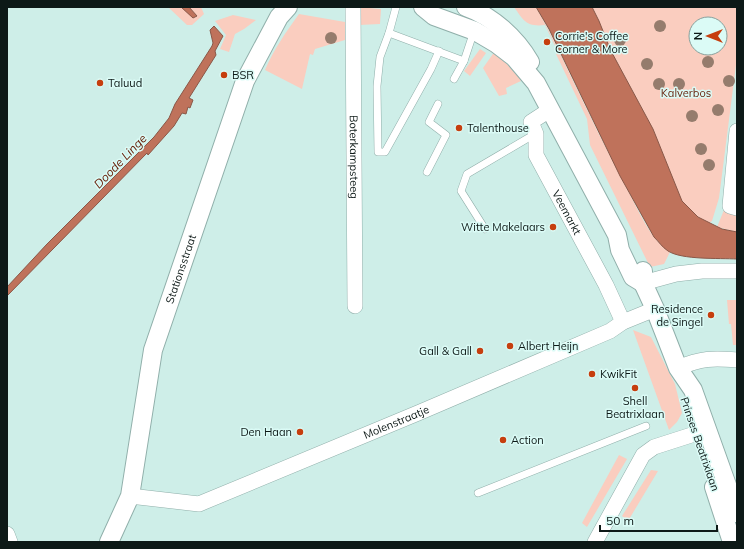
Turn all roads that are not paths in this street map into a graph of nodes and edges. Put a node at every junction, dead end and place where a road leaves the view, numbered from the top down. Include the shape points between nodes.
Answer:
1 (288, 7) edge
2 (353, 7) edge
3 (396, 7) edge
4 (423, 7) edge
5 (480, 10) edge
6 (474, 31) junction
7 (389, 33) junction
8 (439, 51) junction
9 (464, 61) junction
10 (454, 79) dead end
11 (544, 97) junction
12 (438, 104) dead end
13 (737, 131) edge
14 (536, 134) junction
15 (427, 172) dead end
16 (733, 207) edge
17 (485, 228) dead end
18 (737, 271) edge
19 (643, 283) junction
20 (355, 306) dead end
21 (655, 309) junction
22 (624, 322) junction
23 (737, 360) edge
24 (678, 368) junction
25 (646, 426) dead end
26 (702, 432) junction
27 (478, 493) dead end
28 (130, 496) junction
29 (737, 513) edge
30 (7, 534) edge
31 (10, 542) edge
32 (109, 542) edge
33 (595, 542) edge
34 (732, 542) edge

1 - 28 street, Stationsstraat via 279,17 245,81 153,350
2 - 20 street, Boterkampsteeg
3 - 7 lane
4 - 6 street via 434,16
5 - 6 street
5 - 11 street via 520,47 534,69
6 - 9 lane
6 - 11 street via 514,57
7 - 8 lane
7 - 8 lane via 380,57 377,86 378,152 385,152
8 - 9 lane
9 - 10 lane
11 - 14 street, Veemarkt via 531,122
11 - 19 street via 617,235 630,246 639,262 643,270
12 - 15 lane via 429,122 446,135
13 - 16 street
14 - 17 lane via 467,174 461,191
14 - 22 street, Veemarkt via 536,155
18 - 19 street via 676,274
19 - 21 street, Prinses Beatrixlaan
21 - 22 street, Molenstraatje
21 - 24 street, Prinses Beatrixlaan
22 - 28 street, Molenstraatje via 426,410 199,504
23 - 24 street via 711,358
24 - 26 street, Prinses Beatrixlaan via 693,390
25 - 27 lane
26 - 29 street, Prinses Beatrixlaan
26 - 33 street via 654,447 643,455
26 - 34 street, Prinses Beatrixlaan
28 - 32 street, Stationsstraat
30 - 31 street

